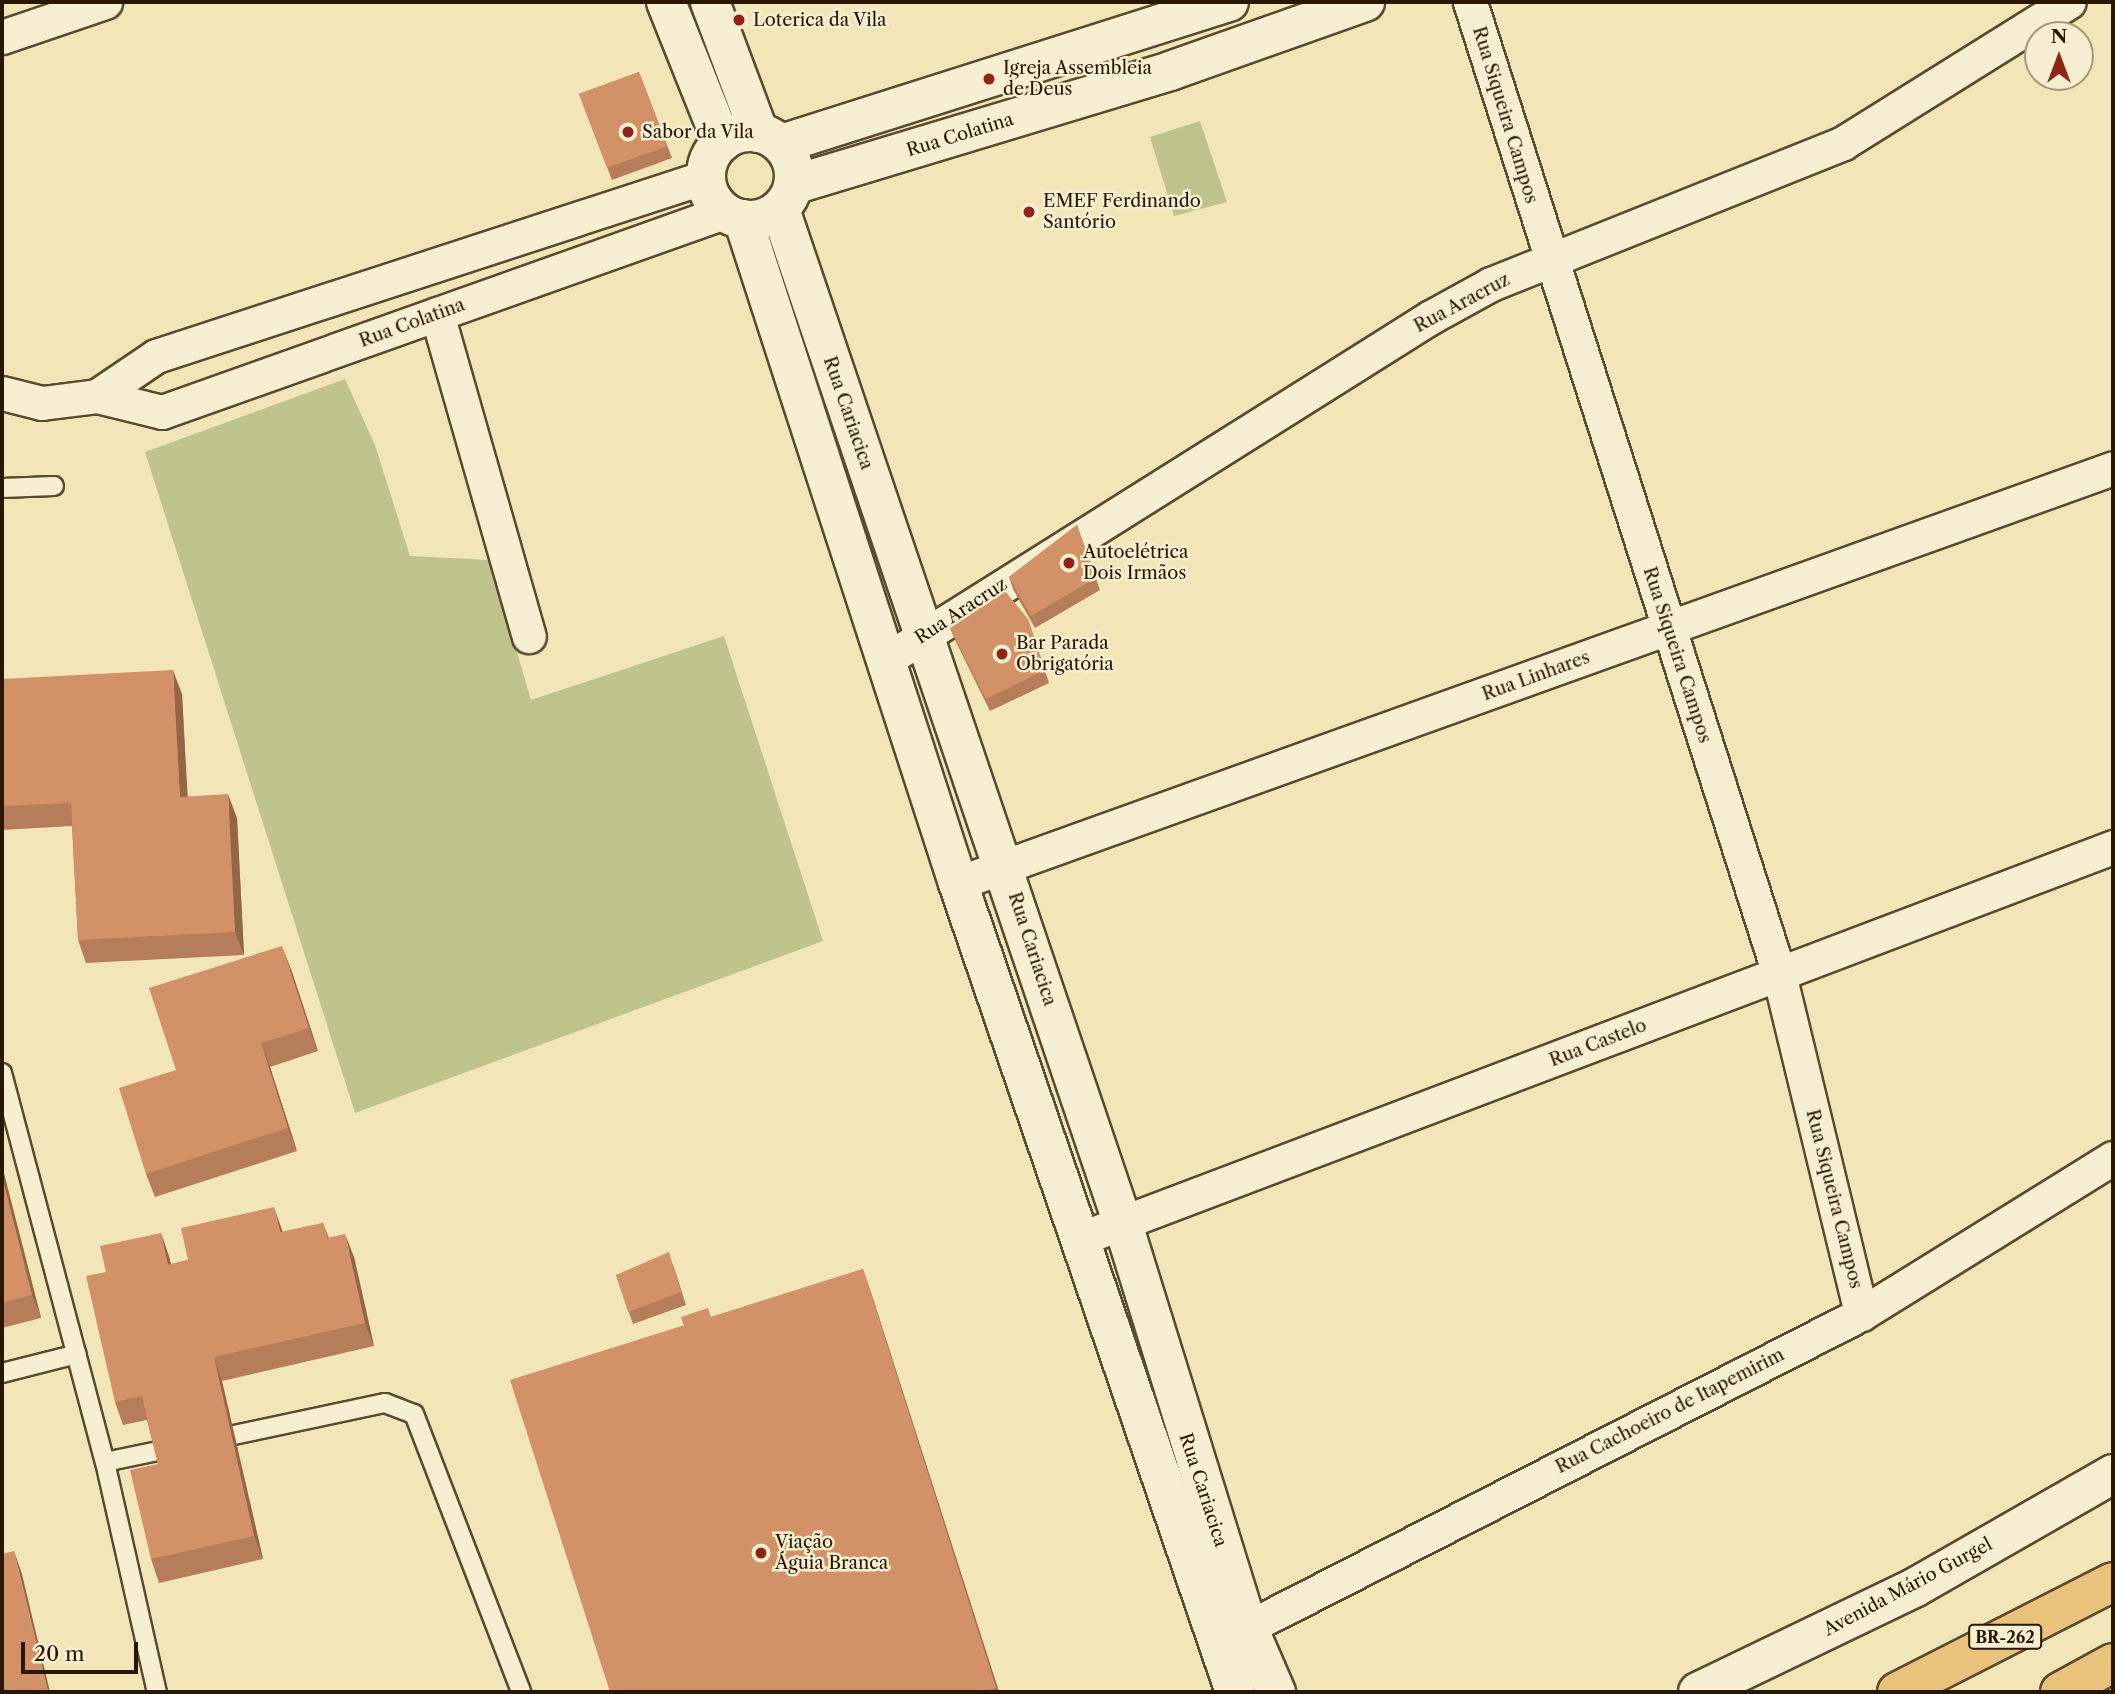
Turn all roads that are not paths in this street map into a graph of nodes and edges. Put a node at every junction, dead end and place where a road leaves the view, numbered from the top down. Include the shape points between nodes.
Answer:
1 (105, 2) edge
2 (666, 2) edge
3 (710, 2) edge
4 (1229, 2) edge
5 (1365, 2) edge
6 (1470, 2) edge
7 (2069, 2) edge
8 (2, 37) edge
9 (770, 139) junction
10 (722, 142) junction
11 (705, 177) junction
12 (787, 197) junction
13 (734, 216) junction
14 (1549, 260) junction
15 (438, 314) junction
16 (2, 393) edge
17 (97, 396) junction
18 (2113, 468) edge
19 (54, 486) dead end
20 (2, 488) edge
21 (1669, 628) junction
22 (529, 636) dead end
23 (924, 636) junction
24 (884, 661) junction
25 (2113, 847) edge
26 (1005, 867) junction
27 (958, 883) junction
28 (1779, 974) junction
29 (2, 1073) edge
30 (2113, 1158) edge
31 (1123, 1224) junction
32 (1082, 1238) junction
33 (1861, 1314) junction
34 (77, 1354) junction
35 (2, 1373) edge
36 (234, 1435) edge
37 (158, 1451) edge
38 (105, 1462) junction
39 (2113, 1474) edge
40 (2113, 1582) edge
41 (1247, 1625) junction
42 (1215, 1646) junction
43 (2113, 1663) edge
44 (157, 1692) edge
45 (521, 1692) edge
46 (1235, 1692) edge
47 (1276, 1692) edge
48 (1698, 1692) edge
49 (1897, 1692) edge
50 (2060, 1692) edge

1 - 8 street
2 - 10 street
3 - 9 street
4 - 9 street
5 - 12 street, Rua Colatina
6 - 14 street, Rua Siqueira Campos
7 - 14 street, Rua Aracruz via 1843,143
9 - 10 street
9 - 12 street via 792,163
10 - 11 street
11 - 13 street
11 - 17 street, Rua Colatina via 156,356
12 - 13 street
12 - 23 street, Rua Cariacica
13 - 15 street, Rua Colatina
13 - 24 street, Rua Cariacica
14 - 21 street, Rua Siqueira Campos
14 - 23 street, Rua Aracruz via 1431,317
15 - 17 street, Rua Colatina via 162,412
15 - 22 street
16 - 17 street, Rua Colatina via 42,403
18 - 21 street, Rua Linhares
19 - 20 lane
21 - 26 street, Rua Linhares
21 - 28 street, Rua Siqueira Campos
23 - 24 street, Rua Aracruz
23 - 26 street, Rua Cariacica
24 - 27 street, Rua Cariacica
25 - 28 street, Rua Castelo
26 - 27 street, Rua Linhares
26 - 31 street, Rua Cariacica
27 - 32 street, Rua Cariacica
28 - 31 street, Rua Castelo
28 - 33 street, Rua Siqueira Campos
29 - 34 lane
30 - 33 street, Rua Cachoeiro de Itapemirim
31 - 32 street, Rua Castelo
31 - 41 street, Rua Cariacica
32 - 42 street, Rua Cariacica
33 - 41 street, Rua Cachoeiro de Itapemirim
34 - 35 lane
34 - 38 lane
36 - 45 lane via 384,1403 414,1414
37 - 38 lane
38 - 44 lane
39 - 48 street, Avenida Mário Gurgel via 1914,1588
40 - 49 main road, BR-262
41 - 42 street, Rua Cachoeiro de Itapemirim
41 - 47 street, Rua Cariacica
42 - 46 street, Rua Cariacica
43 - 50 main road

